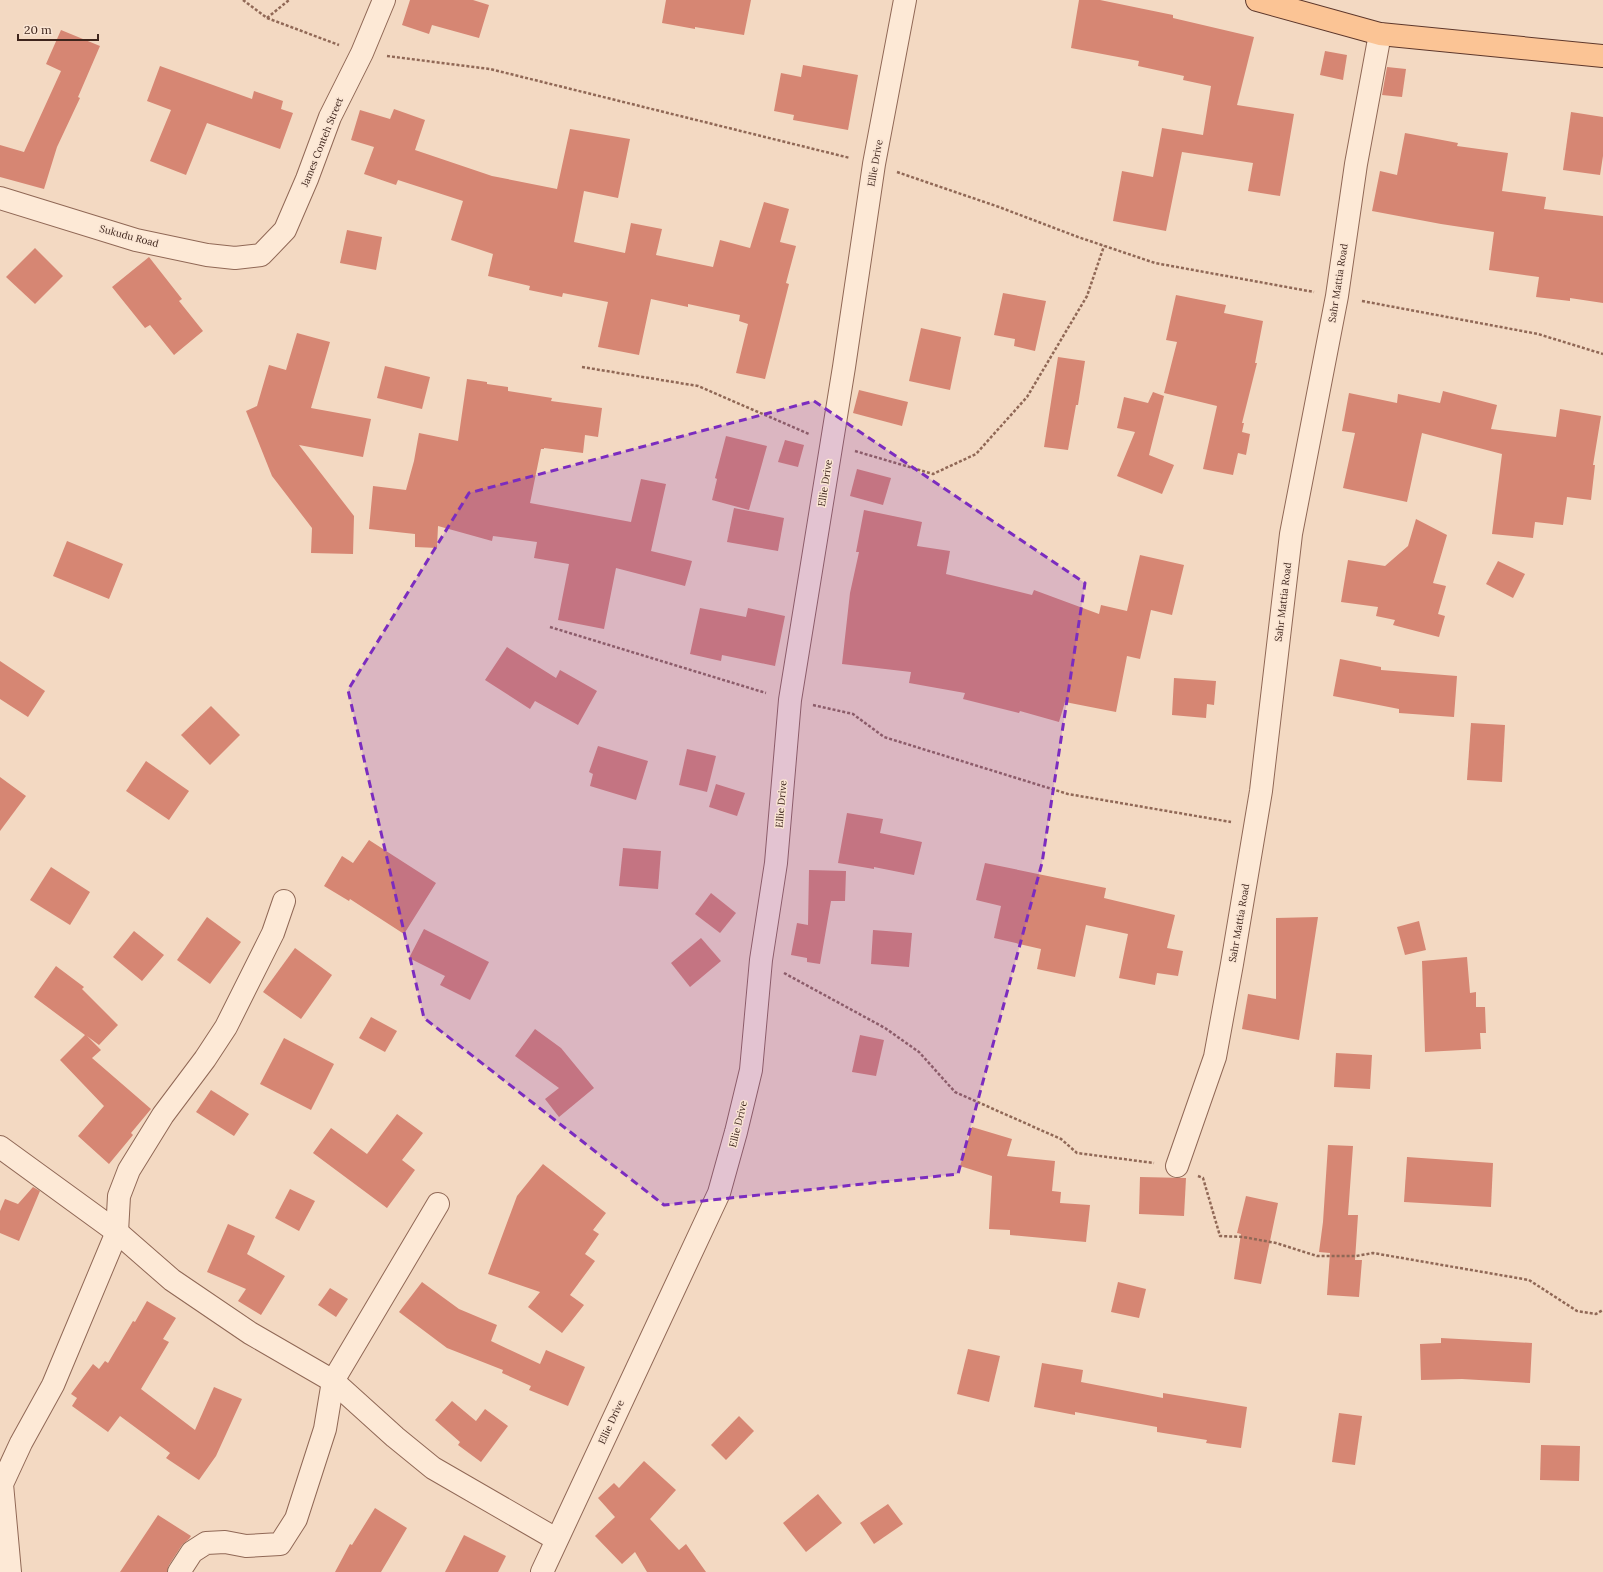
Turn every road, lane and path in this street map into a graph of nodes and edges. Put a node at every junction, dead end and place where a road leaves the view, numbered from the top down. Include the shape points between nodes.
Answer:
1 (243, 0) edge
2 (289, 0) edge
3 (384, 0) edge
4 (904, 0) edge
5 (1257, 0) edge
6 (267, 18) junction
7 (1380, 34) junction
8 (362, 53) junction
9 (1603, 56) edge
10 (874, 164) junction
11 (0, 198) edge
12 (1104, 246) junction
13 (261, 255) joint
14 (1337, 296) junction
15 (1603, 354) edge
16 (582, 367) dead end
17 (831, 444) junction
18 (550, 627) dead end
19 (790, 700) junction
20 (1255, 826) junction
21 (284, 901) dead end
22 (761, 960) junction
23 (0, 1147) edge
24 (1177, 1166) junction
25 (438, 1204) dead end
26 (116, 1232) junction
27 (1603, 1310) edge
28 (333, 1381) junction
29 (556, 1540) junction
30 (10, 1572) edge
31 (179, 1572) edge
32 (542, 1572) edge

1 - 6 path
2 - 6 path
3 - 8 street, James Conteh Street
4 - 10 street, Ellie Drive
5 - 7 main road
6 - 8 path
7 - 9 main road
7 - 14 street, Sahr Mattia Road via 1356,164
8 - 10 path via 490,69
8 - 13 street, James Conteh Street via 330,117 285,230
10 - 12 path
10 - 17 street, Ellie Drive
11 - 13 street, Sukudu Road via 136,240 234,258
12 - 14 path via 1155,263
12 - 17 path via 1087,296 1027,397 976,454 933,474
14 - 15 path via 1538,334
14 - 20 street, Sahr Mattia Road via 1291,534
16 - 17 path via 698,386
17 - 19 street, Ellie Drive
18 - 19 path
19 - 20 path via 853,714 884,738 1068,794
19 - 22 street, Ellie Drive via 776,863
20 - 24 street, Sahr Mattia Road via 1215,1057
21 - 26 street via 273,933 226,1027 163,1115 129,1170 119,1196
22 - 24 path via 890,1032 919,1052 955,1092 1061,1139 1077,1153
22 - 29 street, Ellie Drive via 751,1070 719,1192
23 - 26 street
24 - 27 path via 1202,1178 1220,1236 1276,1243 1317,1256 1356,1256 1373,1252 1529,1280 1577,1311 1596,1314
25 - 28 street
26 - 28 street via 172,1280 250,1333
26 - 30 street via 53,1385 2,1484
28 - 29 street via 394,1437 433,1468
28 - 31 street via 325,1430 296,1519 280,1544 246,1546 225,1542 206,1543 192,1552
29 - 32 street, Ellie Drive

